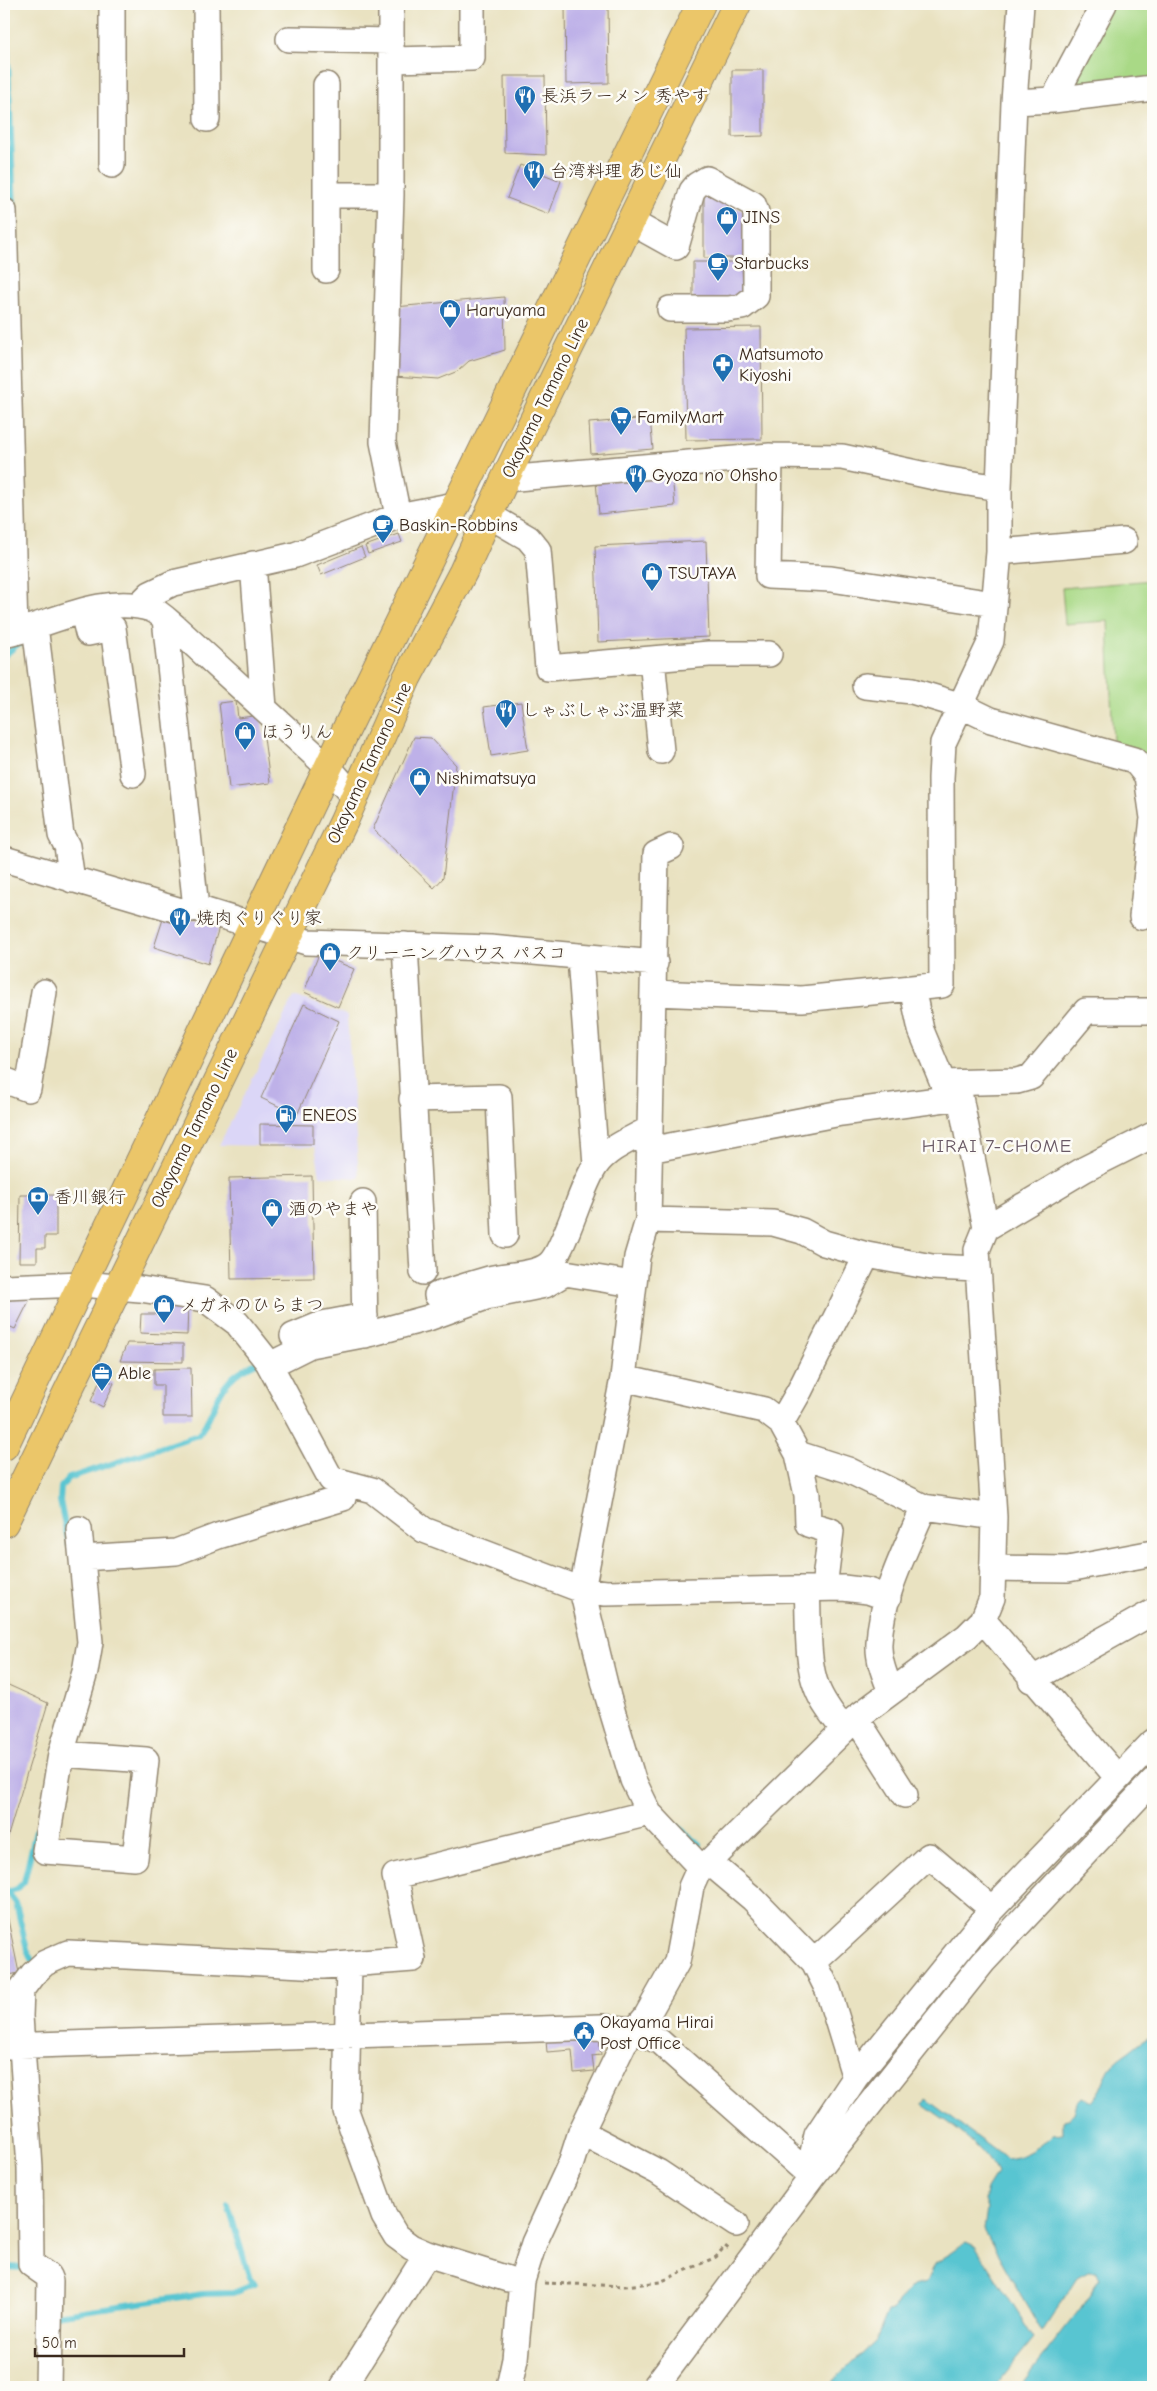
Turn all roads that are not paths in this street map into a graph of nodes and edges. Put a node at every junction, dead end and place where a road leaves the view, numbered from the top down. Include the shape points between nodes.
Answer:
1 (112, 4) edge
2 (206, 4) edge
3 (391, 4) edge
4 (472, 4) edge
5 (701, 4) edge
6 (737, 4) edge
7 (1021, 4) edge
8 (1104, 4) edge
9 (289, 39) dead end
10 (387, 46) junction
11 (326, 85) dead end
12 (1153, 88) edge
13 (1053, 100) junction
14 (1014, 102) junction
15 (208, 119) dead end
16 (112, 165) dead end
17 (327, 195) junction
18 (385, 195) junction
19 (4, 211) edge
20 (631, 222) junction
21 (326, 270) dead end
22 (5, 306) edge
23 (670, 309) dead end
24 (6, 393) edge
25 (770, 456) junction
26 (505, 479) junction
27 (7, 483) edge
28 (999, 488) junction
29 (455, 505) junction
30 (398, 516) junction
31 (490, 516) junction
32 (1124, 541) dead end
33 (999, 552) junction
34 (253, 572) junction
35 (9, 578) edge
36 (994, 604) junction
37 (138, 606) junction
38 (85, 619) junction
39 (165, 619) junction
40 (25, 633) edge
41 (769, 654) dead end
42 (652, 659) junction
43 (865, 686) dead end
44 (962, 706) junction
45 (264, 708) junction
46 (661, 751) dead end
47 (1144, 762) edge
48 (329, 768) junction
49 (133, 774) dead end
50 (354, 797) junction
51 (671, 847) dead end
52 (4, 859) edge
53 (72, 880) junction
54 (196, 908) junction
55 (1142, 916) dead end
56 (254, 924) junction
57 (287, 935) junction
58 (405, 946) junction
59 (580, 958) junction
60 (655, 963) junction
61 (912, 988) junction
62 (44, 992) dead end
63 (654, 994) junction
64 (1153, 1011) edge
65 (4, 1080) edge
66 (952, 1090) junction
67 (412, 1099) junction
68 (1153, 1135) edge
69 (649, 1139) junction
70 (596, 1164) junction
71 (363, 1202) dead end
72 (648, 1220) junction
73 (986, 1228) junction
74 (505, 1235) dead end
75 (867, 1255) junction
76 (978, 1269) junction
77 (423, 1272) dead end
78 (82, 1284) junction
79 (633, 1284) junction
80 (4, 1287) edge
81 (117, 1287) junction
82 (477, 1292) junction
83 (437, 1295) dead end
84 (365, 1325) junction
85 (265, 1359) junction
86 (623, 1378) junction
87 (781, 1423) junction
88 (4, 1446) edge
89 (798, 1454) junction
90 (346, 1483) junction
91 (924, 1507) junction
92 (994, 1516) junction
93 (4, 1523) edge
94 (79, 1529) dead end
95 (1153, 1554) edge
96 (82, 1558) junction
97 (992, 1568) junction
98 (816, 1588) junction
99 (582, 1590) junction
100 (888, 1598) junction
101 (1153, 1612) edge
102 (983, 1620) junction
103 (1032, 1680) junction
104 (891, 1692) junction
105 (850, 1724) junction
106 (1153, 1742) edge
107 (61, 1754) junction
108 (1115, 1781) junction
109 (1153, 1781) edge
110 (905, 1795) dead end
111 (649, 1813) junction
112 (1096, 1840) junction
113 (704, 1864) junction
114 (992, 1909) junction
115 (818, 1959) junction
116 (349, 1964) junction
117 (635, 2030) junction
118 (348, 2034) junction
119 (13, 2045) edge
120 (855, 2078) junction
121 (581, 2132) junction
122 (812, 2176) junction
123 (736, 2224) dead end
124 (427, 2254) junction
125 (522, 2281) junction
126 (48, 2387) edge
127 (343, 2387) edge
128 (509, 2387) edge
129 (655, 2387) edge

1 - 16 street
2 - 15 street
3 - 10 street
4 - 10 street via 472,58
5 - 29 main road, Okayama Tamano Line
6 - 20 main road, Okayama Tamano Line
7 - 14 street
8 - 13 street
9 - 10 street
10 - 18 street
11 - 17 street
12 - 13 street
13 - 14 street
14 - 28 street
17 - 18 street
17 - 21 street
18 - 30 street via 383,442
19 - 22 street
20 - 23 street via 676,247 692,191 706,179 753,204 756,212 756,296 742,307
20 - 26 main road, Okayama Tamano Line
22 - 24 street
24 - 27 street
25 - 26 street
25 - 28 street via 842,457
25 - 36 street via 768,576 831,579
26 - 31 main road, Okayama Tamano Line
27 - 35 street
28 - 33 street
29 - 30 street
29 - 48 main road, Okayama Tamano Line
30 - 34 street
31 - 42 street via 528,538 538,550 548,668
31 - 50 main road, Okayama Tamano Line via 408,678
32 - 33 street
33 - 36 street
34 - 37 street via 173,583 150,594
34 - 45 street
35 - 40 street
36 - 44 street via 991,641
37 - 38 street via 102,606
37 - 39 street via 152,609
38 - 40 street
38 - 49 street via 88,633 113,628
39 - 45 street
39 - 54 street
40 - 53 street
41 - 42 street via 709,654
42 - 46 street
43 - 44 street via 912,691
44 - 47 street via 991,720
44 - 61 street via 943,743 942,985
45 - 48 street
47 - 55 street via 1153,818
48 - 50 street
48 - 56 main road, Okayama Tamano Line
50 - 57 main road, Okayama Tamano Line
51 - 60 street via 656,854
52 - 53 street
53 - 54 street via 181,911
54 - 56 street
56 - 57 street
56 - 78 main road, Okayama Tamano Line
57 - 58 street via 307,942
57 - 81 main road, Okayama Tamano Line
58 - 59 street via 490,948
58 - 67 street
59 - 60 street
59 - 70 street
60 - 63 street
61 - 63 street via 802,999
61 - 66 street via 921,1030
62 - 65 street via 28,1089
63 - 69 street
64 - 66 street via 1086,1011 1031,1077
66 - 69 street via 841,1113
66 - 73 street
67 - 74 street via 499,1097
67 - 77 street
68 - 73 street via 1085,1169
69 - 70 street via 610,1152
69 - 72 street
70 - 82 street via 557,1253 549,1264
71 - 84 street
72 - 75 street via 772,1223
72 - 79 street
73 - 76 street via 977,1250
75 - 76 street via 932,1267
75 - 87 street
76 - 92 street
78 - 80 street
78 - 81 street
78 - 88 main road, Okayama Tamano Line
79 - 82 street via 565,1273 544,1284
79 - 86 street
81 - 85 street via 205,1299 237,1323
81 - 93 main road, Okayama Tamano Line
82 - 83 street
82 - 84 street via 428,1318
84 - 85 street
85 - 90 street via 331,1479
86 - 87 street via 764,1410
86 - 99 street
87 - 89 street
89 - 91 street via 848,1470
89 - 98 street via 807,1495 808,1524 831,1531
90 - 96 street via 343,1498 176,1552
90 - 99 street via 372,1490 424,1530
91 - 92 street
91 - 100 street
92 - 97 street
94 - 96 street
95 - 97 street via 1068,1569
96 - 107 street via 90,1642 85,1672
97 - 102 street via 992,1598
98 - 99 street via 606,1593
98 - 100 street via 868,1591
98 - 105 street via 812,1671 816,1687 824,1703
99 - 111 street via 608,1697 633,1780
100 - 104 street via 879,1643 881,1665
101 - 103 street
102 - 103 street
102 - 104 street via 968,1636
103 - 108 street
104 - 105 street
105 - 110 street
105 - 113 street
106 - 108 street
107 - 107 street via 146,1760 135,1858 45,1851
108 - 112 street via 1090,1833
108 - 114 street
109 - 112 street
111 - 113 street
111 - 116 street via 395,1876 413,1959
112 - 122 street via 983,1962
113 - 115 street via 754,1899
113 - 117 street via 691,1887 677,1962 646,2017
114 - 115 street via 929,1856
114 - 120 street
115 - 120 street
116 - 118 street
116 - 119 street via 323,1966 68,1953 46,1963 21,1990
117 - 118 street via 601,2026
117 - 121 street via 624,2043
117 - 122 street via 660,2042
118 - 119 street
118 - 124 street via 346,2111 377,2198 396,2236
119 - 126 street via 30,2168 32,2265 50,2281
120 - 122 street via 817,2135
121 - 123 street via 658,2172
121 - 125 street via 572,2163 534,2243
122 - 129 street
124 - 125 street
124 - 127 street
125 - 128 street

